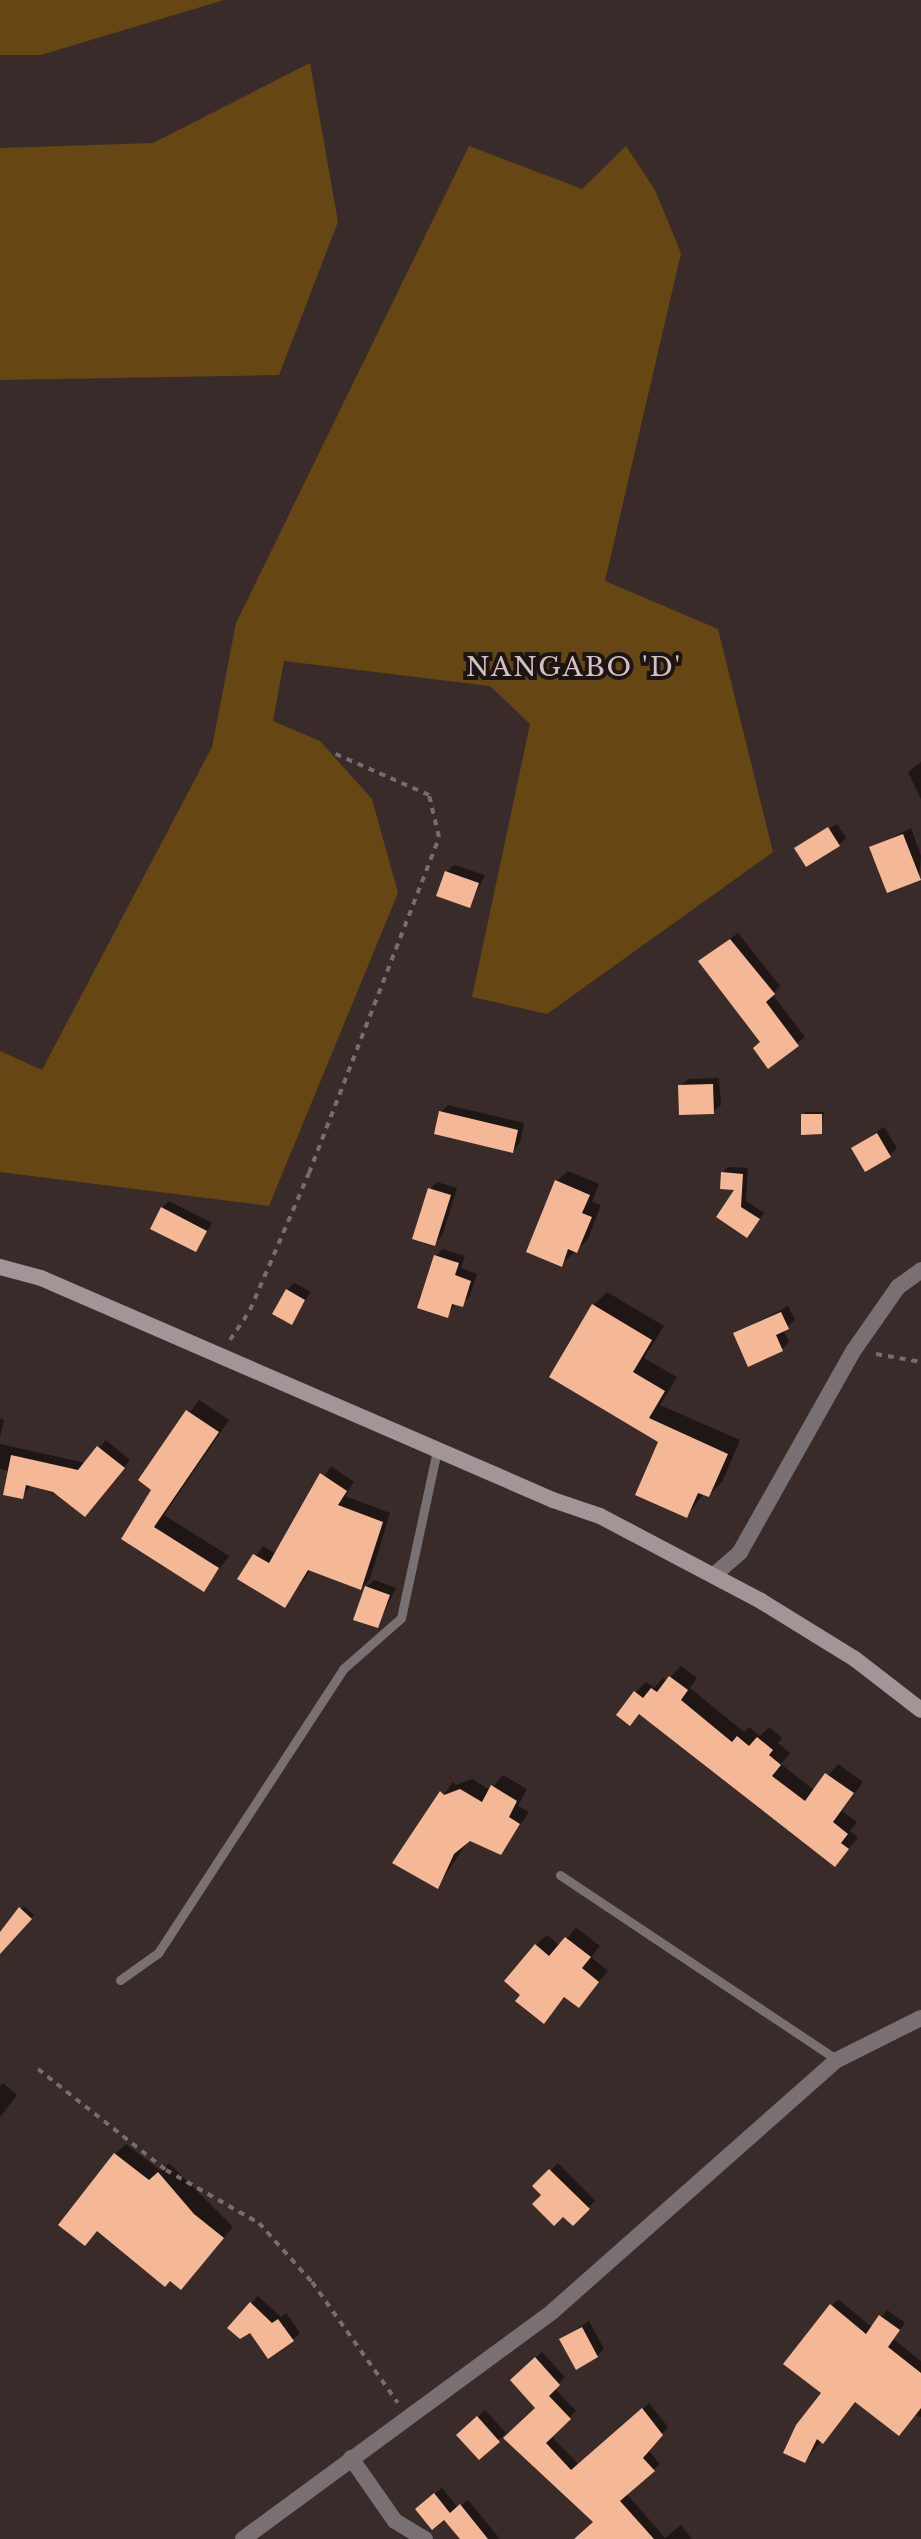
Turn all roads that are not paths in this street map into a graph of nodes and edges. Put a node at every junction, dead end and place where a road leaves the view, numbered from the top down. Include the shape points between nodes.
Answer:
1 (0, 1267) edge
2 (921, 1270) edge
3 (437, 1450) junction
4 (714, 1575) junction
5 (921, 1710) edge
6 (560, 1875) dead end
7 (120, 1980) dead end
8 (921, 2018) edge
9 (837, 2060) junction
10 (351, 2458) junction
11 (243, 2539) edge
12 (425, 2539) edge

1 - 3 street via 41,1278
2 - 4 street via 898,1287 854,1350 740,1552
3 - 4 street via 600,1516
3 - 7 lane via 401,1618 343,1669 158,1953
4 - 5 street via 855,1659
6 - 9 lane
8 - 9 street
9 - 10 street via 553,2311
10 - 11 street
10 - 12 street via 395,2521

